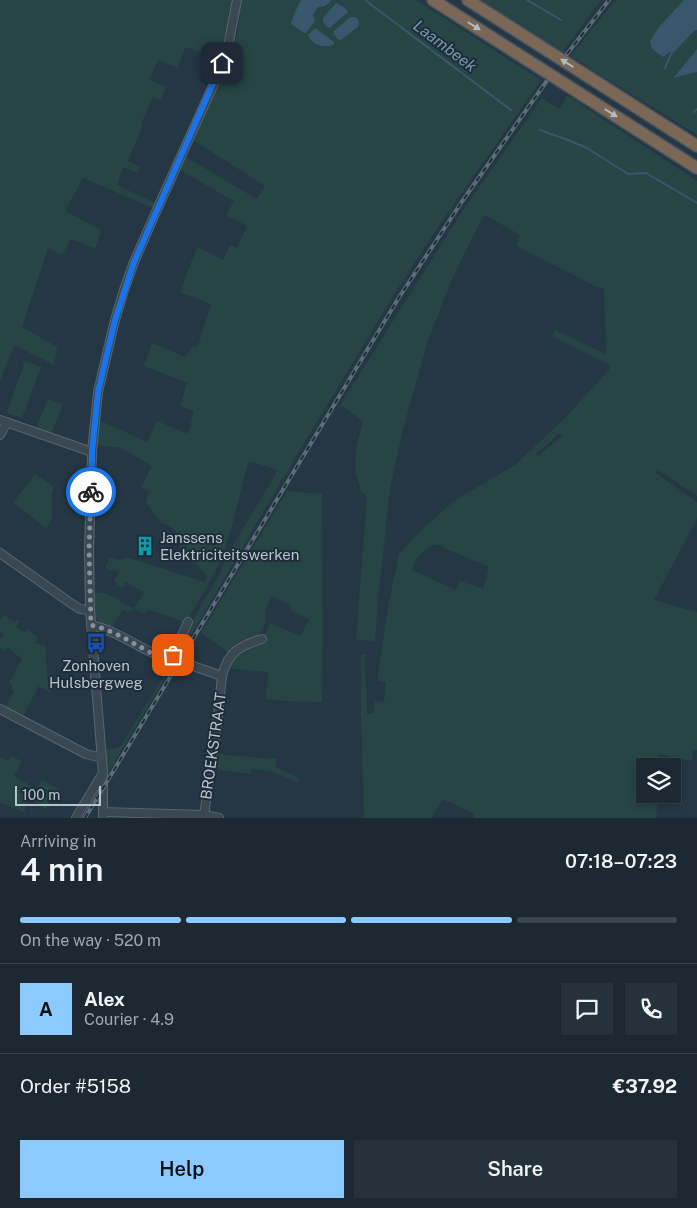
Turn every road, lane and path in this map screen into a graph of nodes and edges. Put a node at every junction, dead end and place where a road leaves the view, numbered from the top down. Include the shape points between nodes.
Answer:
1 (237, 0) edge
2 (433, 0) edge
3 (468, 0) edge
4 (697, 146) edge
5 (697, 168) edge
6 (3, 421) edge
7 (0, 435) edge
8 (92, 452) junction
9 (0, 552) edge
10 (90, 610) junction
11 (188, 622) dead end
12 (91, 625) junction
13 (262, 639) dead end
14 (184, 663) dead end
15 (222, 676) junction
16 (0, 710) edge
17 (102, 758) junction
18 (103, 773) junction
19 (103, 815) edge
20 (204, 815) junction
21 (76, 818) edge
22 (219, 818) edge

1 - 8 street via 228,47 216,79 124,290 98,392
2 -> 5 highway
4 -> 3 highway
6 - 7 street
6 - 8 street
8 - 10 street
9 - 10 street via 72,604
10 - 12 street
11 - 12 street via 173,655 166,660 114,632
12 - 17 street
13 - 15 street, BROEKSTRAAT via 233,652
14 - 15 street, BROEKSTRAAT
15 - 20 street, BROEKSTRAAT
16 - 17 street via 86,754
17 - 18 street
18 - 19 street
18 - 21 street
19 - 20 street
20 - 22 street

